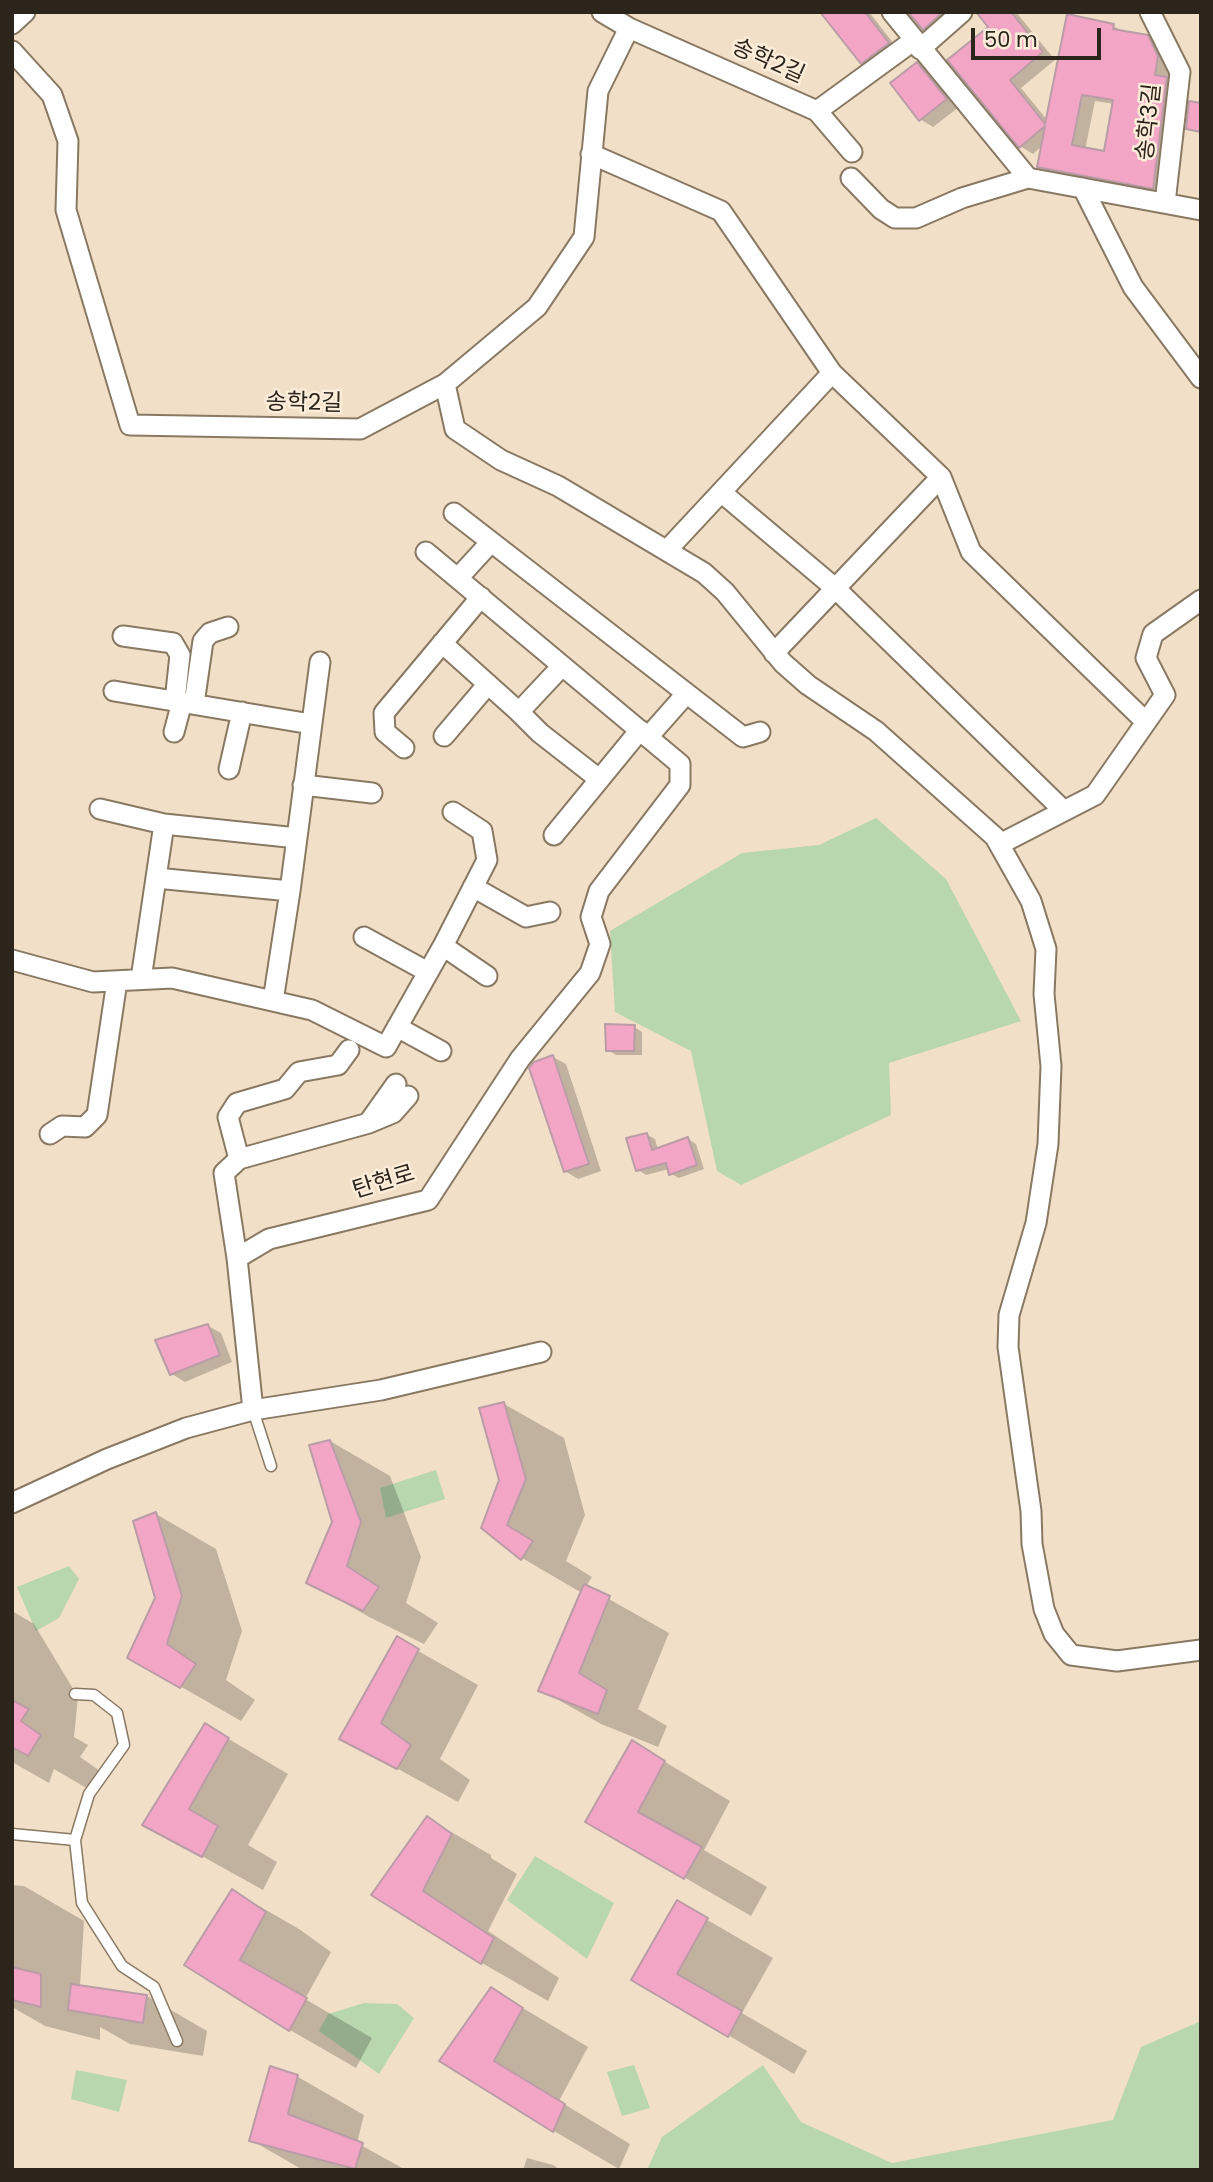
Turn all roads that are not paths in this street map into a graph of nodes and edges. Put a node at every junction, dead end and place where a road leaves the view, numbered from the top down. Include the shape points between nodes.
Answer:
1 (25, 12) edge
2 (602, 12) edge
3 (892, 12) edge
4 (962, 12) edge
5 (1150, 12) edge
6 (12, 24) edge
7 (629, 28) junction
8 (916, 45) junction
9 (12, 51) edge
10 (817, 111) junction
11 (852, 152) dead end
12 (591, 155) junction
13 (851, 178) dead end
14 (1028, 178) junction
15 (1083, 188) junction
16 (1165, 203) junction
17 (1201, 210) edge
18 (832, 373) junction
19 (1201, 378) edge
20 (445, 384) junction
21 (941, 477) junction
22 (720, 492) junction
23 (454, 513) dead end
24 (491, 542) junction
25 (668, 549) junction
26 (426, 552) dead end
27 (458, 578) junction
28 (835, 588) junction
29 (481, 597) junction
30 (1201, 600) edge
31 (228, 627) dead end
32 (123, 636) dead end
33 (442, 643) junction
34 (774, 653) junction
35 (320, 662) dead end
36 (562, 666) junction
37 (488, 684) junction
38 (114, 691) dead end
39 (686, 694) junction
40 (184, 702) junction
41 (516, 709) junction
42 (242, 712) junction
43 (1146, 722) junction
44 (311, 724) junction
45 (174, 732) dead end
46 (760, 732) dead end
47 (644, 734) junction
48 (444, 736) dead end
49 (404, 748) dead end
50 (229, 769) dead end
51 (599, 779) junction
52 (303, 785) junction
53 (372, 793) dead end
54 (100, 809) dead end
55 (1064, 811) junction
56 (453, 812) dead end
57 (164, 824) junction
58 (554, 835) dead end
59 (297, 838) junction
60 (1000, 844) junction
61 (156, 878) junction
62 (473, 887) junction
63 (290, 891) junction
64 (550, 912) dead end
65 (364, 937) dead end
66 (443, 946) junction
67 (12, 960) edge
68 (428, 972) junction
69 (487, 976) dead end
70 (141, 979) junction
71 (117, 981) junction
72 (273, 1001) junction
73 (397, 1027) junction
74 (349, 1050) dead end
75 (441, 1051) dead end
76 (402, 1090) dead end
77 (50, 1134) dead end
78 (239, 1159) junction
79 (237, 1258) junction
80 (541, 1352) dead end
81 (253, 1410) junction
82 (271, 1466) dead end
83 (12, 1503) edge
84 (1201, 1650) edge
85 (75, 1694) dead end
86 (12, 1833) edge
87 (75, 1840) junction
88 (177, 2041) dead end

1 - 6 street
2 - 7 street, 송학2길
3 - 8 street
4 - 8 street
5 - 16 street, 송학3길 via 1180,72
7 - 10 street, 송학2길
7 - 12 street, 송학2길 via 598,92
8 - 10 street, 송학2길
8 - 14 street
9 - 20 street, 송학2길 via 52,95 68,141 66,210 130,425 360,429
10 - 11 street
12 - 18 street via 721,211
12 - 20 street, 송학2길 via 584,237 537,307
13 - 14 street via 880,209 895,218 916,218
14 - 15 street
15 - 16 street
15 - 19 street via 1133,287
16 - 17 street
18 - 21 street
18 - 22 street
20 - 25 street via 455,429 501,460 558,486
21 - 28 street
21 - 43 street via 971,552
22 - 25 street
22 - 28 street
23 - 24 street
24 - 27 street
24 - 39 street
25 - 34 street via 725,592
26 - 27 street
27 - 29 street
28 - 34 street
28 - 55 street
29 - 33 street
29 - 36 street
30 - 43 street via 1153,634 1146,658 1165,695
31 - 40 street via 210,633 203,641
32 - 40 street via 173,643 180,655
33 - 37 street
33 - 49 street via 384,713 385,732
34 - 60 street via 808,685 876,731
35 - 44 street
36 - 41 street via 519,712
36 - 47 street
37 - 41 street
37 - 48 street
38 - 40 street
39 - 46 street via 743,737
39 - 47 street
40 - 42 street
40 - 45 street
41 - 51 street
42 - 44 street
42 - 50 street
43 - 55 street via 1095,794
44 - 52 street
47 - 51 street
47 - 79 street, 탄현로 via 680,764 680,785 599,891 591,917 600,944 590,972 520,1059 428,1199 269,1239
51 - 58 street
52 - 53 street
52 - 59 street
54 - 57 street
55 - 60 street
56 - 62 street via 482,831 487,860
57 - 59 street
57 - 61 street
59 - 63 street
60 - 84 street via 1031,901 1046,949 1044,994 1051,1066 1048,1144 1036,1223 1009,1315 1008,1347 1044,1609 1054,1634 1071,1655 1118,1661
61 - 63 street
61 - 70 street
62 - 64 street via 526,916
62 - 66 street
63 - 72 street
65 - 68 street
66 - 68 street
66 - 69 street
67 - 71 street via 93,982
68 - 73 street
70 - 71 street
70 - 72 street via 172,978
71 - 77 street via 97,1115 85,1127 62,1126
72 - 73 street via 312,1010 386,1047
73 - 75 street
74 - 78 street via 338,1065 299,1072 285,1088 237,1103 228,1117
76 - 78 street via 393,1112 369,1123
78 - 79 street via 224,1173
79 - 81 street
80 - 81 street via 381,1390
81 - 82 lane
81 - 83 street via 186,1428 118,1454
85 - 87 lane via 94,1695 117,1713 124,1745 89,1794
86 - 87 lane
87 - 88 lane via 82,1903 122,1966 154,1987

